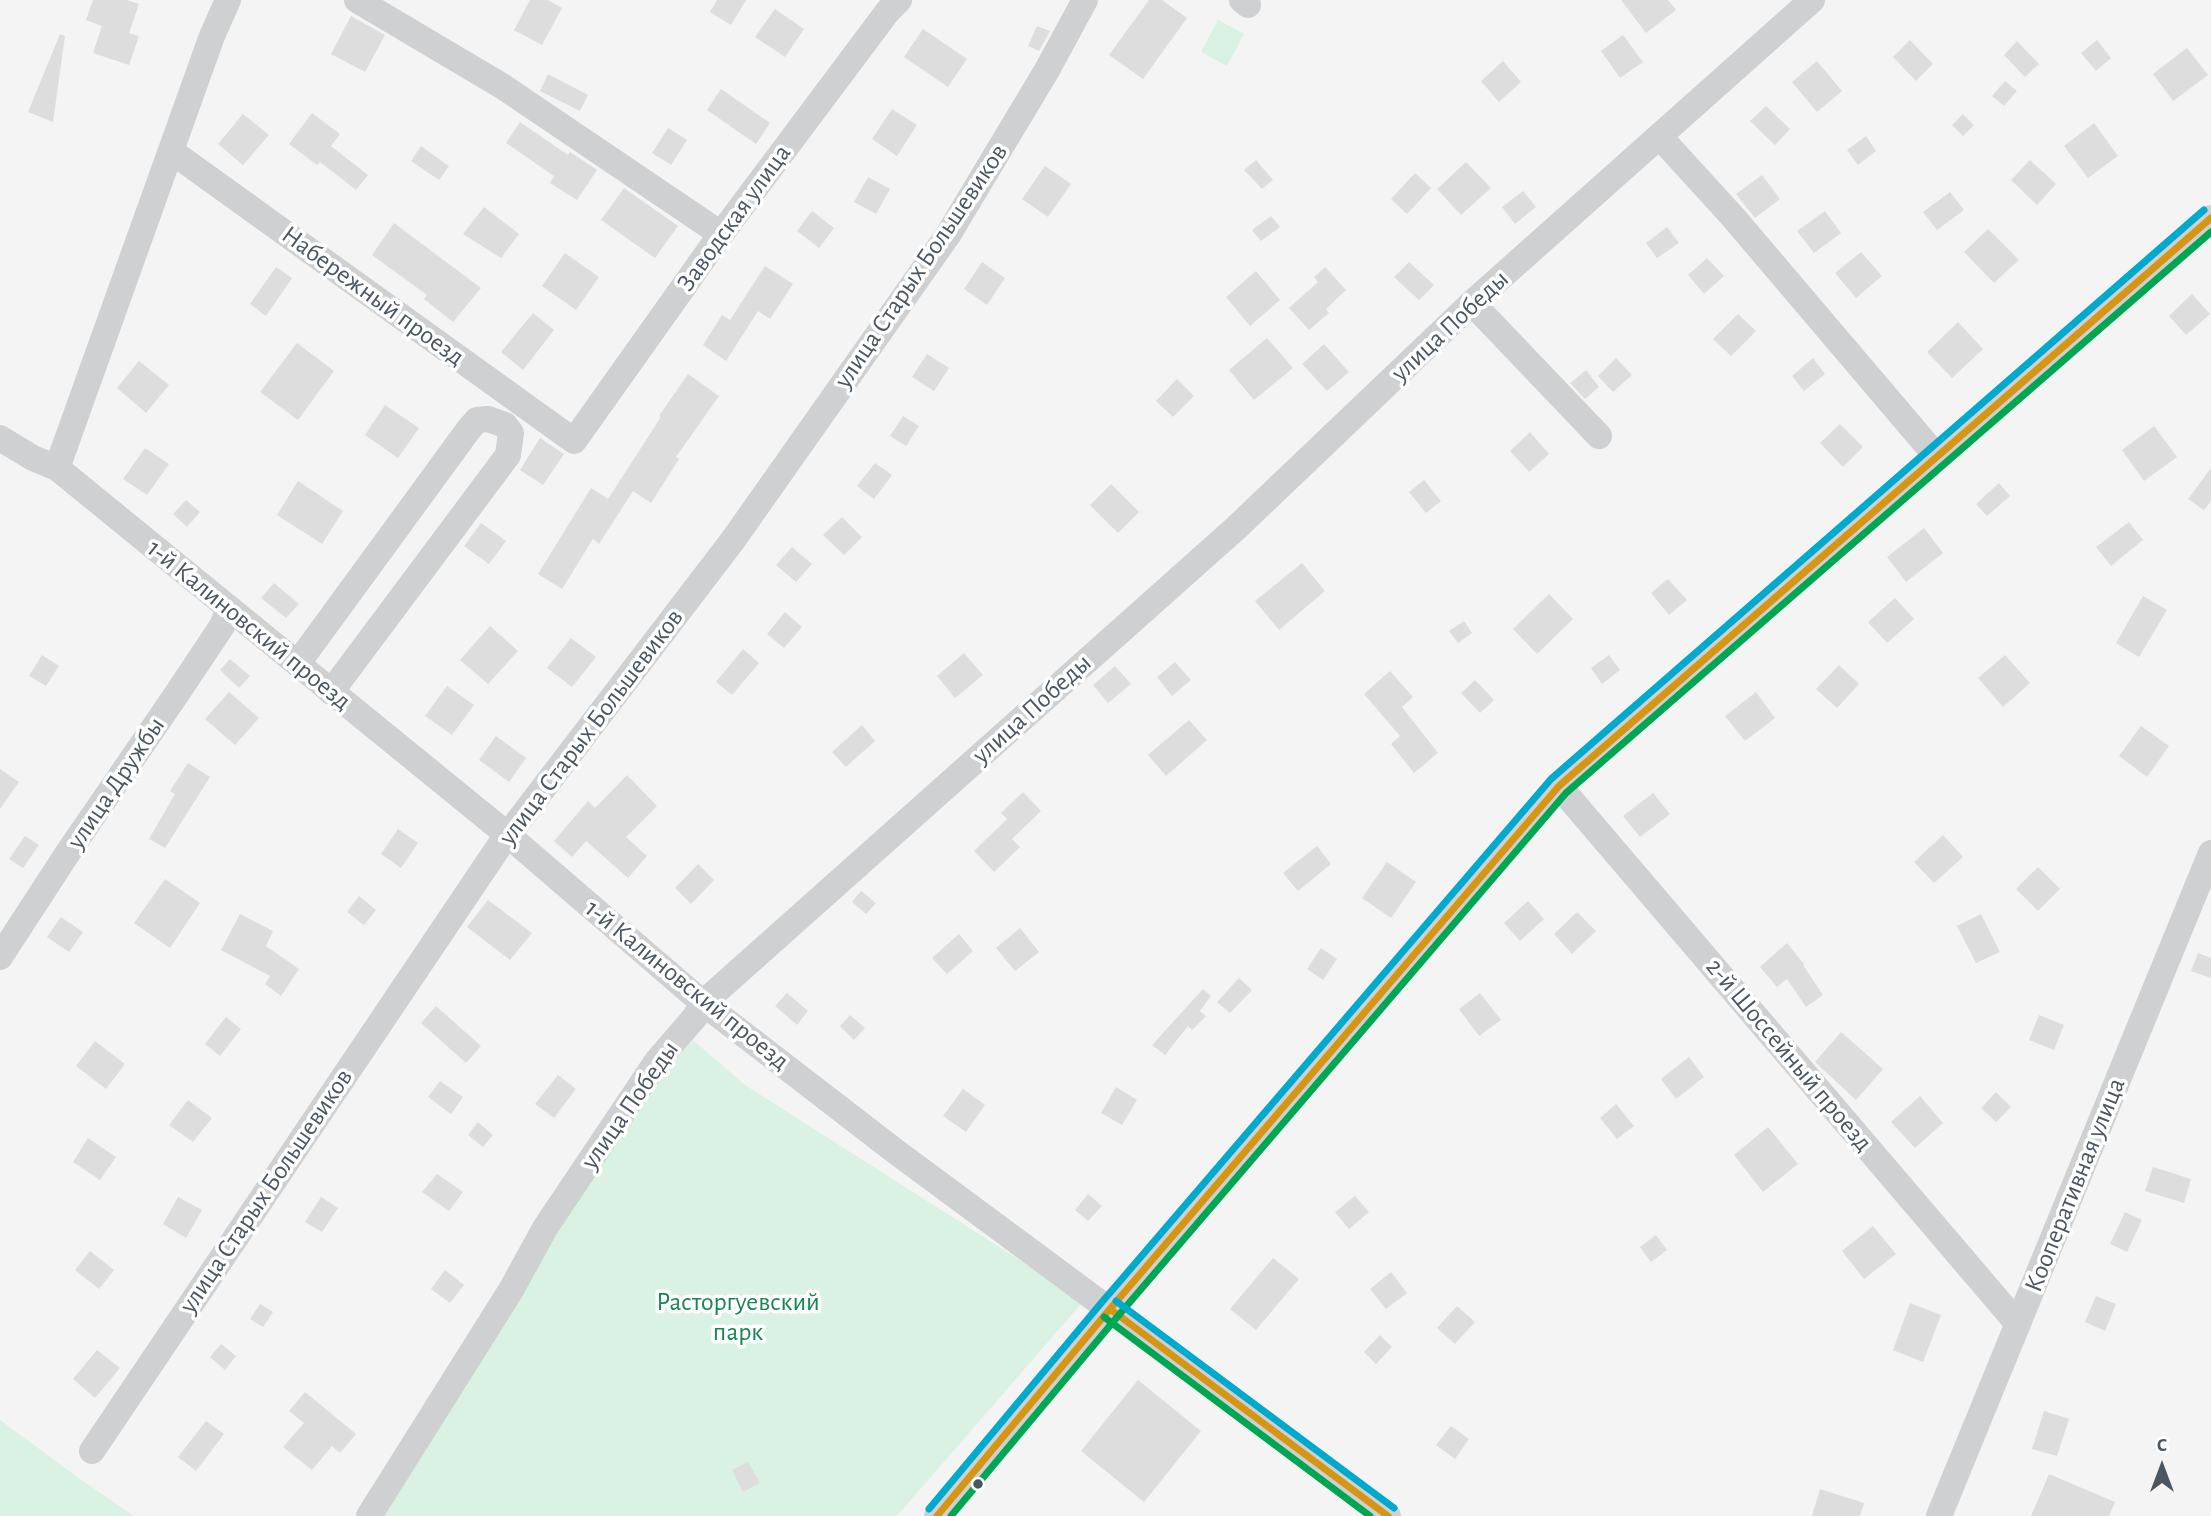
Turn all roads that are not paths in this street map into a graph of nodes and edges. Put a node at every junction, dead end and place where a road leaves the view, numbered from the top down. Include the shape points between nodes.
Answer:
1 (228, 0) edge
2 (357, 0) edge
3 (899, 0) edge
4 (1085, 0) edge
5 (1812, 0) edge
6 (1660, 137) junction
7 (171, 151) junction
8 (2211, 218) edge
9 (721, 234) junction
10 (1472, 303) junction
11 (1599, 436) dead end
12 (574, 441) joint
13 (2, 446) edge
14 (1937, 457) junction
15 (57, 468) junction
16 (433, 478) junction
17 (471, 505) junction
18 (229, 609) junction
19 (298, 663) junction
20 (331, 691) junction
21 (1559, 786) junction
22 (509, 835) junction
23 (2211, 853) edge
24 (0, 957) edge
25 (703, 1003) junction
26 (1110, 1309) junction
27 (2018, 1324) junction
28 (92, 1451) dead end
29 (369, 1516) edge
30 (937, 1516) edge
31 (1388, 1516) edge
32 (1939, 1516) edge

1 - 7 street
2 - 9 street via 502,86
3 - 9 street, Заводская улица
4 - 22 street, улица Старых Большевиков via 948,236 733,540
5 - 6 street, улица Победы
6 - 10 street, улица Победы
6 - 14 street
7 - 12 street, Набережный проезд
7 - 15 street
8 - 14 street
9 - 12 street, Заводская улица
10 - 11 street
10 - 25 street, улица Победы via 1236,528
13 - 15 street, 1-й Калиновский проезд
14 - 21 street
15 - 18 street, 1-й Калиновский проезд
16 - 17 street
16 - 17 street via 477,420 505,425 511,433 508,454
16 - 19 street
17 - 20 street
18 - 19 street, 1-й Калиновский проезд
18 - 24 street, улица Дружбы
19 - 20 street, 1-й Калиновский проезд
20 - 22 street, 1-й Калиновский проезд
21 - 26 street
21 - 27 street, 2-й Шоссейный проезд
22 - 25 street, 1-й Калиновский проезд
22 - 28 street, улица Старых Большевиков
23 - 27 street, Кооперативная улица
25 - 26 street, 1-й Калиновский проезд
25 - 29 street, улица Победы via 657,1061 545,1228
26 - 30 street
26 - 31 street, 1-й Калиновский проезд
27 - 32 street, Кооперативная улица

